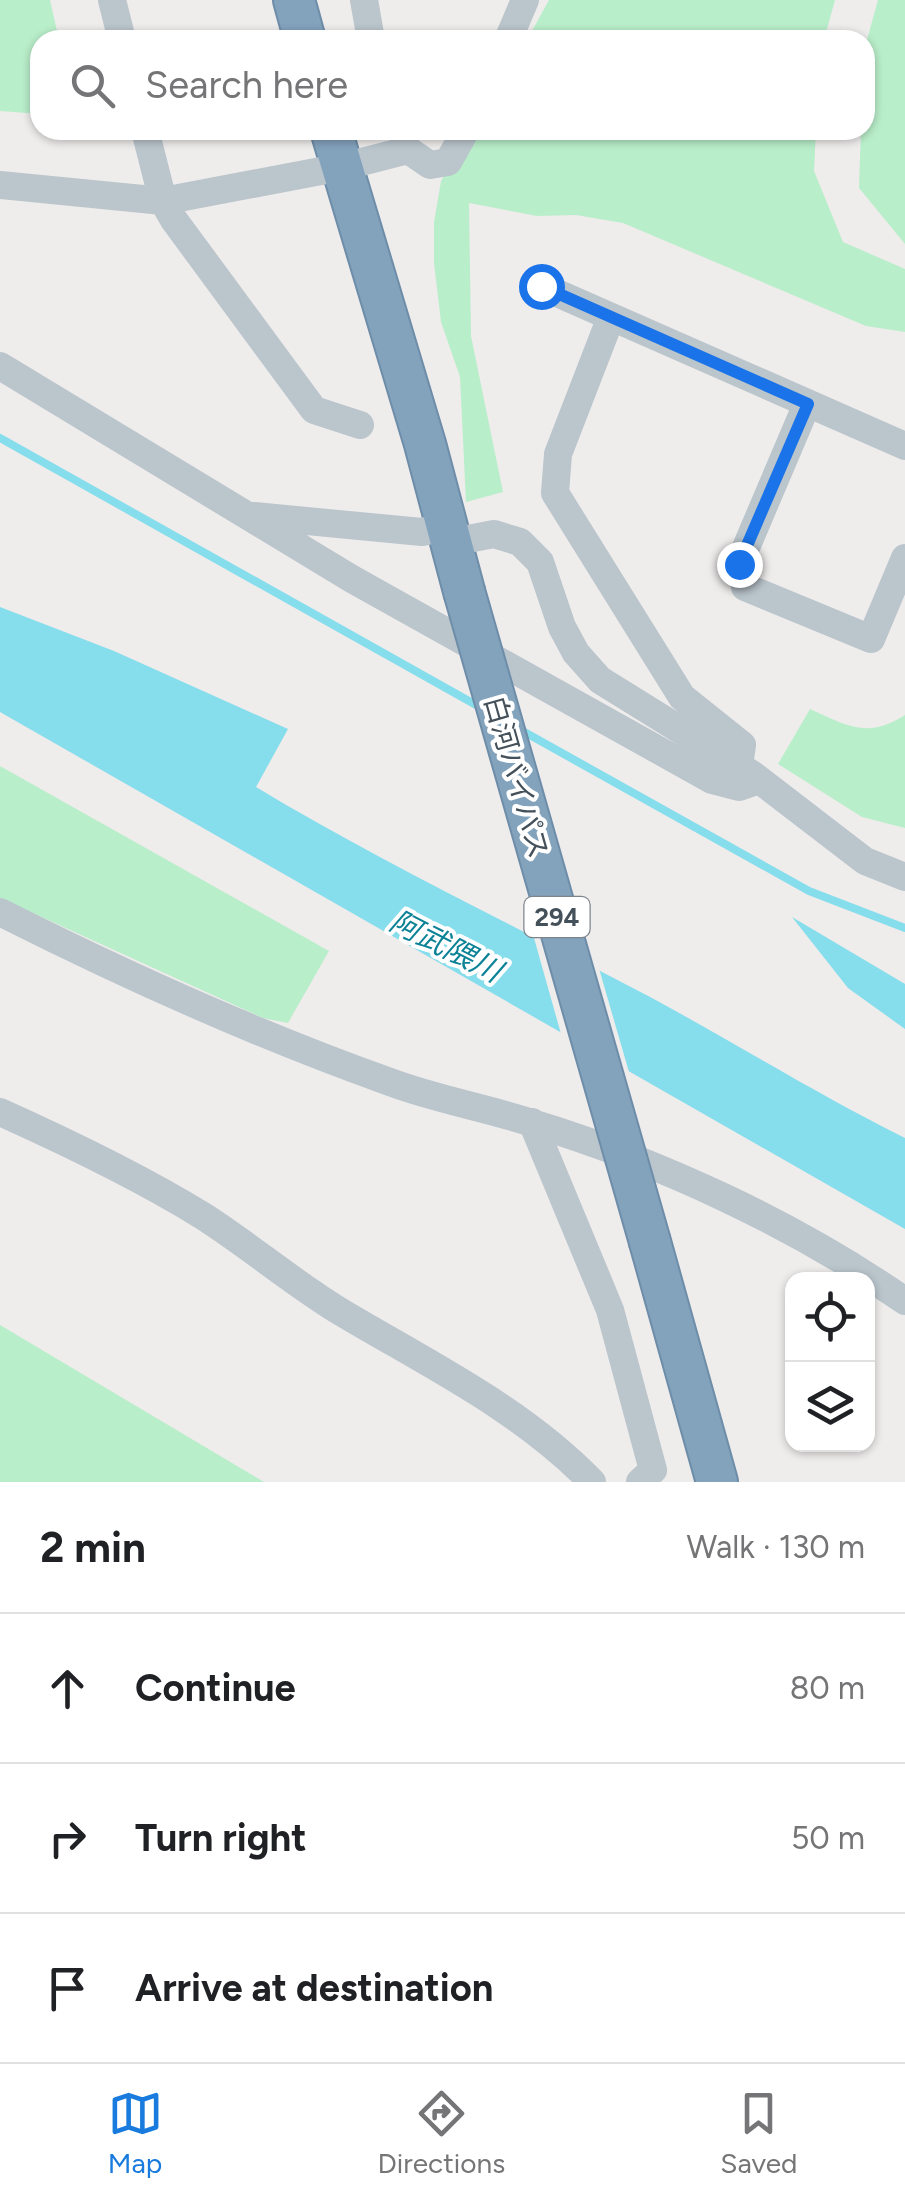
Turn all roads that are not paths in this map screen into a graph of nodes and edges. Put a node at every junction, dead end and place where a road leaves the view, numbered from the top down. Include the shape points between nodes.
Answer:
1 (112, 0) edge
2 (294, 0) edge
3 (364, 0) edge
4 (525, 0) edge
5 (120, 30) edge
6 (302, 30) edge
7 (369, 30) edge
8 (512, 30) edge
9 (148, 140) edge
10 (405, 140) edge
11 (460, 140) edge
12 (337, 148) edge
13 (0, 185) edge
14 (163, 202) junction
15 (541, 286) dead end
16 (611, 317) junction
17 (0, 366) edge
18 (808, 404) junction
19 (360, 425) dead end
20 (905, 446) edge
21 (242, 514) junction
22 (450, 534) junction
23 (905, 558) edge
24 (749, 773) junction
25 (905, 877) edge
26 (0, 912) edge
27 (0, 1112) edge
28 (532, 1122) junction
29 (905, 1301) edge
30 (592, 1482) edge
31 (640, 1482) edge
32 (717, 1482) edge

1 - 5 street
2 - 6 highway
3 - 7 street
4 - 8 street
9 - 14 street
10 - 11 street via 430,165 448,162
10 - 12 street
12 - 14 street
12 - 22 highway, 白河バイパス / 294
13 - 14 street
14 - 19 street via 314,410
15 - 16 street
16 - 18 street
16 - 24 street via 558,454 556,493 682,698 742,745
17 - 21 street
18 - 20 street
18 - 23 street via 739,564 746,586 871,639
21 - 22 street
21 - 24 street via 712,780 739,787
22 - 24 street via 520,542 540,562 562,627 600,680
22 - 32 highway, 白河バイパス / 294, bridge
24 - 25 street via 866,861
26 - 28 street via 276,1041 396,1085
27 - 30 street via 98,1156 203,1216 337,1309 497,1402
28 - 29 street via 685,1180 847,1260
28 - 31 street via 610,1310 653,1470

